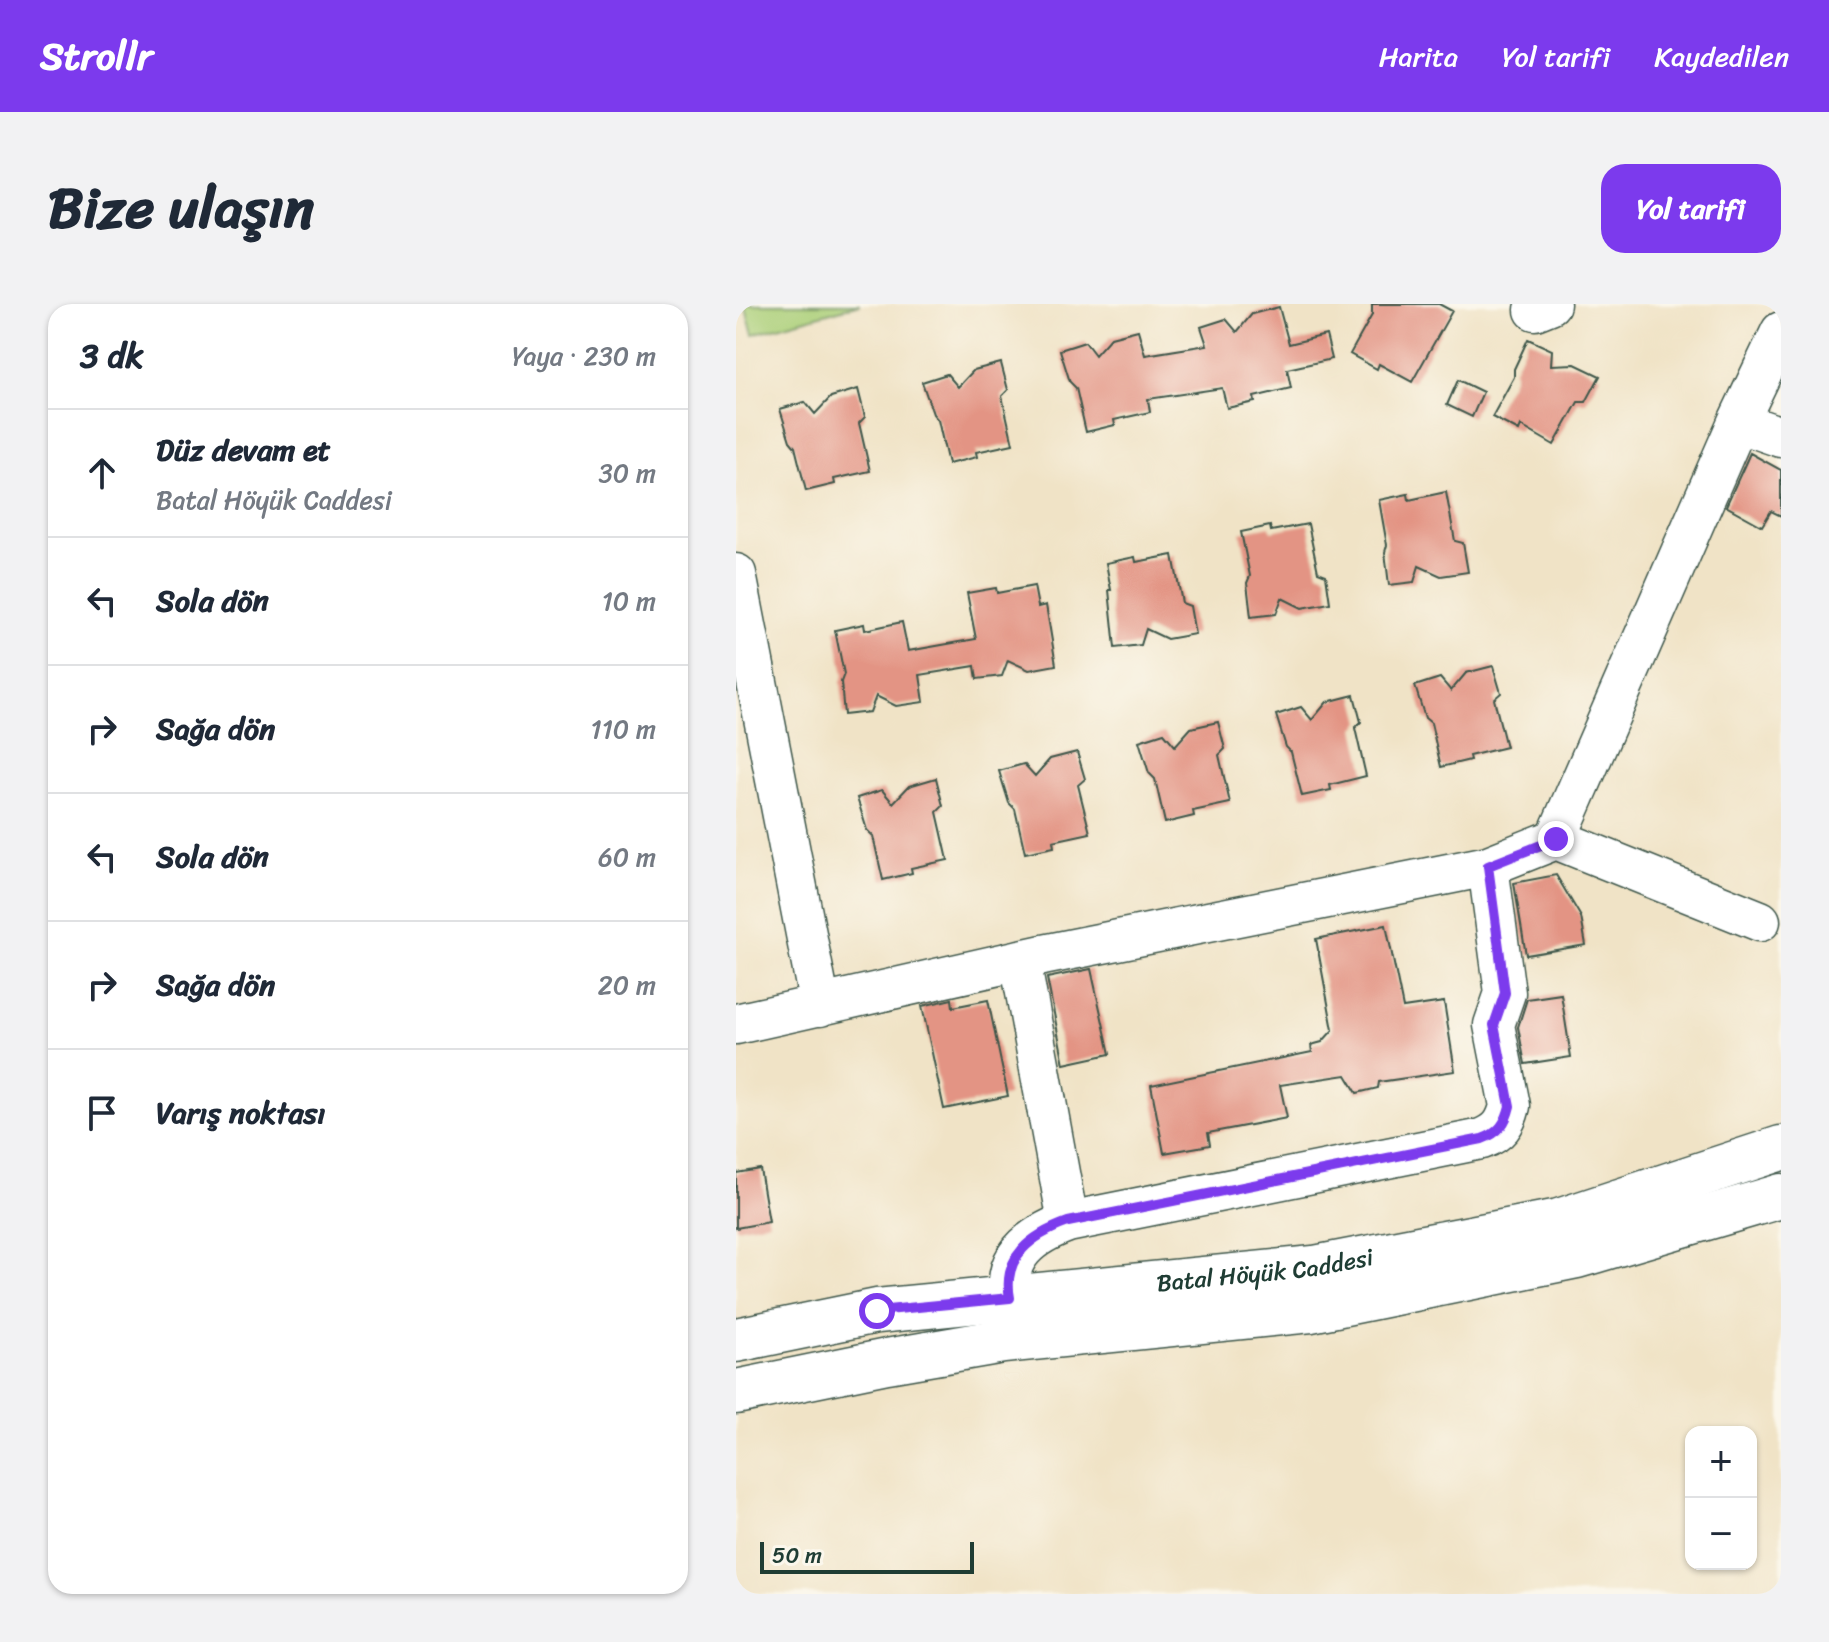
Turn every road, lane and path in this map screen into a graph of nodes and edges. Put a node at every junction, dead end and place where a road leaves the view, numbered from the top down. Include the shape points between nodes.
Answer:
1 (1781, 332) edge
2 (1738, 422) junction
3 (1781, 437) edge
4 (736, 574) edge
5 (1556, 839) junction
6 (1488, 866) junction
7 (1760, 921) dead end
8 (1020, 960) junction
9 (820, 1006) junction
10 (736, 1024) edge
11 (1781, 1148) edge
12 (1781, 1196) edge
13 (1068, 1222) junction
14 (1010, 1298) junction
15 (736, 1340) edge
16 (736, 1392) edge

1 - 2 street
2 - 3 street
2 - 5 street
4 - 9 street
5 - 6 street
5 - 7 street
6 - 8 street
6 - 13 street via 1505,993 1494,1025 1510,1106 1497,1132
8 - 9 street
8 - 13 street
9 - 10 street
11 - 14 main road, Batal Höyük Caddesi via 1559,1221 1498,1233 1314,1268
12 - 16 main road, Batal Höyük Caddesi via 1577,1256 1311,1310 1003,1341
13 - 14 street via 1021,1248 1009,1274
14 - 15 main road, Batal Höyük Caddesi via 877,1311

